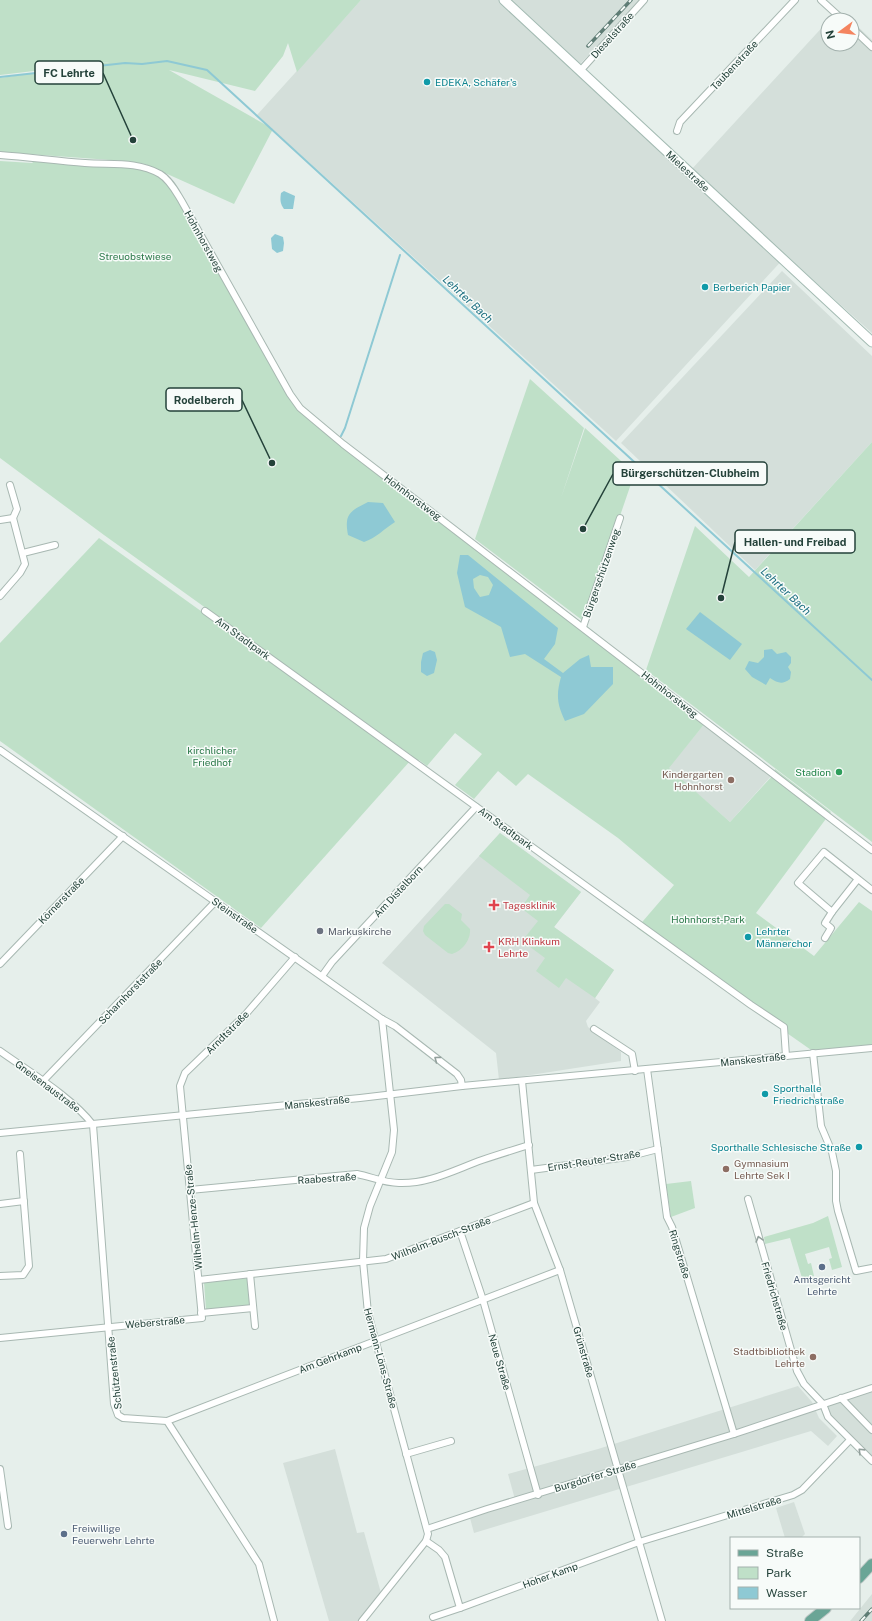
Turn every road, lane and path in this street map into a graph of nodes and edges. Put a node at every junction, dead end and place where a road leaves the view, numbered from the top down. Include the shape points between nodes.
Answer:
1 (504, 0) edge
2 (644, 0) edge
3 (795, 0) edge
4 (821, 0) edge
5 (834, 12) edge
6 (860, 36) edge
7 (872, 47) edge
8 (580, 71) junction
9 (677, 131) dead end
10 (0, 155) edge
11 (872, 342) edge
12 (10, 485) dead end
13 (13, 518) junction
14 (620, 518) dead end
15 (0, 520) edge
16 (55, 545) dead end
17 (23, 553) junction
18 (0, 596) edge
19 (205, 611) dead end
20 (583, 627) junction
21 (0, 750) edge
22 (476, 807) junction
23 (123, 836) junction
24 (872, 850) edge
25 (858, 879) junction
26 (872, 890) edge
27 (216, 902) junction
28 (832, 912) junction
29 (825, 938) dead end
30 (295, 957) junction
31 (0, 964) edge
32 (322, 976) junction
33 (382, 1020) junction
34 (594, 1029) dead end
35 (872, 1048) edge
36 (0, 1051) edge
37 (813, 1053) junction
38 (786, 1056) junction
39 (635, 1070) junction
40 (647, 1070) junction
41 (43, 1081) junction
42 (522, 1081) junction
43 (462, 1086) junction
44 (390, 1094) junction
45 (182, 1115) junction
46 (93, 1125) junction
47 (0, 1133) edge
48 (529, 1145) junction
49 (658, 1149) junction
50 (20, 1154) dead end
51 (531, 1170) junction
52 (380, 1181) junction
53 (190, 1190) junction
54 (748, 1199) dead end
55 (24, 1201) junction
56 (534, 1203) junction
57 (0, 1204) edge
58 (460, 1231) junction
59 (363, 1261) junction
60 (872, 1268) edge
61 (560, 1270) junction
62 (250, 1274) junction
63 (0, 1276) edge
64 (199, 1280) junction
65 (483, 1300) junction
66 (253, 1308) junction
67 (201, 1316) junction
68 (255, 1326) dead end
69 (109, 1327) junction
70 (0, 1338) edge
71 (375, 1341) junction
72 (872, 1388) edge
73 (841, 1398) junction
74 (823, 1404) junction
75 (167, 1421) junction
76 (872, 1430) edge
77 (734, 1434) junction
78 (850, 1440) junction
79 (451, 1441) dead end
80 (406, 1454) junction
81 (872, 1461) edge
82 (0, 1469) edge
83 (618, 1469) junction
84 (538, 1494) junction
85 (8, 1526) dead end
86 (427, 1530) junction
87 (426, 1541) junction
88 (639, 1542) junction
89 (872, 1564) edge
90 (860, 1577) edge
91 (460, 1608) junction
92 (825, 1609) edge
93 (433, 1617) dead end
94 (274, 1621) edge
95 (362, 1621) edge
96 (662, 1621) edge
97 (810, 1621) edge

1 - 8 street, Mielestraße
2 - 8 street, Dieselstraße
3 - 9 street, Taubenstraße via 680,122
4 - 5 street
6 - 7 street
8 - 11 street, Mielestraße
10 - 20 street, Hohnhorstweg via 135,165 162,175 181,200 300,408 343,444
12 - 13 street via 17,509
13 - 15 street
13 - 17 street
14 - 20 street, Bürgerschützenweg
16 - 17 street
17 - 18 street via 26,564
19 - 22 street, Am Stadtpark
20 - 24 street, Hohnhorstweg
21 - 23 street, Steinstraße
22 - 32 street, Am Distelborn via 332,962
22 - 38 street, Am Stadtpark via 784,1027
23 - 27 street, Steinstraße
23 - 31 street, Körnerstraße
25 - 26 street
25 - 28 street
25 - 28 street via 824,852 798,883
27 - 30 street, Steinstraße
27 - 41 street, Scharnhorststraße
28 - 29 street via 825,923 831,928
30 - 32 street, Steinstraße
30 - 45 street, Arndtstraße via 245,1015 185,1073 180,1086
32 - 33 street, Steinstraße
43 -> 33 street, Steinstraße via 457,1074 395,1026
33 - 44 street, Hermann-Löns-Straße
34 - 39 street via 632,1054
35 - 37 street, Manskestraße
36 - 41 street, Gneisenaustraße
37 - 38 street, Manskestraße
37 - 60 street via 821,1126 834,1163 836,1201 856,1271
38 - 40 street, Manskestraße
39 - 40 street, Manskestraße
39 - 42 street, Manskestraße
40 - 49 street, Ringstraße
41 - 46 street, Gneisenaustraße via 85,1114
42 - 43 street, Manskestraße
42 - 48 street, Grünstraße
43 - 44 street, Manskestraße
44 - 45 street, Manskestraße
44 - 52 street, Hermann-Löns-Straße via 394,1130 392,1152
45 - 46 street, Manskestraße
45 - 53 street, Wilhelm-Henze-Straße
46 - 47 street, Manskestraße
46 - 69 street, Schützenstraße
48 - 51 street, Grünstraße
48 - 52 street, Raabestraße via 418,1182
49 - 51 street, Ernst-Reuter-Straße via 627,1157
49 - 77 street, Ringstraße via 667,1217
50 - 55 street
51 - 56 street, Grünstraße
52 - 53 street, Raabestraße via 357,1174
52 - 59 street, Hermann-Löns-Straße via 364,1228
53 - 64 street, Wilhelm-Henze-Straße
74 -> 54 street, Friedrichstraße via 804,1384 797,1371
55 - 57 street
55 - 63 street via 29,1266 23,1275
56 - 58 street, Wilhelm-Busch-Straße
56 - 61 street, Grünstraße
58 - 59 street, Wilhelm-Busch-Straße via 386,1259
58 - 65 street, Neue Straße
59 - 62 street, Wilhelm-Busch-Straße
59 - 71 street, Hermann-Löns-Straße via 368,1313
61 - 65 street, Am Gehrkamp
61 - 83 street, Grünstraße
62 - 64 street, Wilhelm-Busch-Straße
62 - 66 street
64 - 67 street, Wilhelm-Henze-Straße
65 - 71 street, Am Gehrkamp
65 - 84 street, Neue Straße
66 - 67 street, Weberstraße
66 - 68 street
67 - 69 street, Weberstraße
69 - 70 street, Weberstraße
69 - 75 street, Schützenstraße via 114,1404 118,1415 123,1418
71 - 75 street, Am Gehrkamp
71 - 80 street, Hermann-Löns-Straße
72 - 73 street, Burgdorfer Straße
73 - 74 street, Burgdorfer Straße
73 - 76 street
74 - 77 street, Burgdorfer Straße
74 - 78 street, Friedrichstraße via 828,1417
75 - 94 street via 259,1564
77 - 83 street, Burgdorfer Straße
81 -> 78 street, Friedrichstraße
78 - 88 street, Mittelstraße via 802,1490 793,1495
79 - 80 street
80 - 86 street, Hermann-Löns-Straße
82 - 85 street
83 - 84 street, Burgdorfer Straße
83 - 88 street, Grünstraße
84 - 86 street, Burgdorfer Straße
86 - 87 street
87 - 91 street via 445,1557
87 - 95 street
88 - 91 street, Hoher Kamp
88 - 96 street, Grünstraße
89 - 90 main road
91 - 93 street, Hoher Kamp
92 - 97 main road

